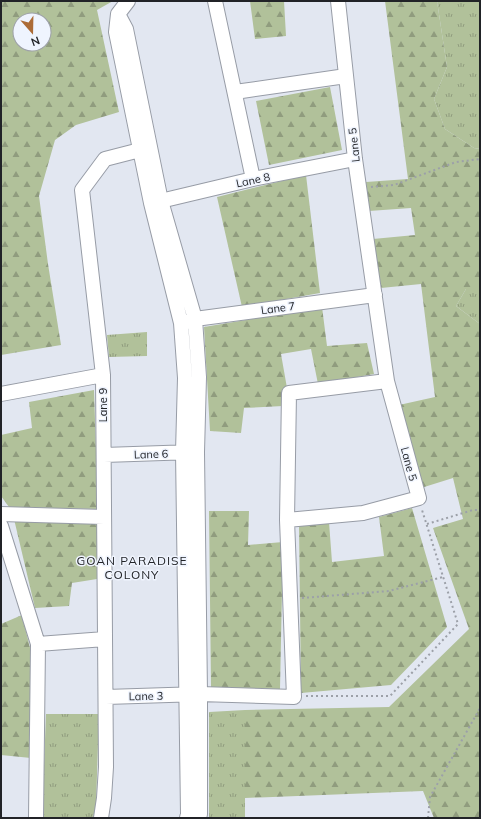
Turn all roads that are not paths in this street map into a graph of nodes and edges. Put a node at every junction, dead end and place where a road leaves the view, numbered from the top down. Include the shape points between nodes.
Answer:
1 (128, 1) edge
2 (215, 1) edge
3 (338, 1) edge
4 (118, 14) junction
5 (346, 76) junction
6 (235, 92) junction
7 (140, 150) junction
8 (355, 159) junction
9 (253, 179) junction
10 (156, 202) junction
11 (375, 295) junction
12 (195, 320) junction
13 (182, 323) junction
14 (103, 375) junction
15 (387, 381) junction
16 (1, 394) edge
17 (190, 452) junction
18 (104, 455) junction
19 (1, 514) edge
20 (104, 517) junction
21 (287, 520) junction
22 (1, 526) edge
23 (105, 639) junction
24 (38, 644) junction
25 (194, 695) junction
26 (106, 697) junction
27 (36, 818) edge
28 (101, 818) edge
29 (187, 818) edge
30 (199, 818) edge

1 - 4 street
2 - 6 street
3 - 5 street, Lane 5
4 - 7 street via 116,32
4 - 10 street via 126,29
5 - 6 street
5 - 8 street, Lane 5
6 - 9 street
7 - 10 street
7 - 14 street, Lane 9 via 105,159 82,190
8 - 9 street, Lane 8
8 - 11 street, Lane 5
9 - 10 street, Lane 8
10 - 12 street
10 - 13 street
11 - 12 street, Lane 7
11 - 15 street, Lane 5
12 - 13 street, Lane 7
12 - 17 street via 199,377
13 - 17 street
14 - 16 street
14 - 18 street, Lane 9
15 - 21 street via 289,393
15 - 21 street, Lane 5 via 419,498 362,513
17 - 18 street, Lane 6
17 - 25 street
18 - 20 street, Lane 9
19 - 20 street
20 - 23 street, Lane 9
21 - 25 street via 294,696
22 - 24 street
23 - 24 street
23 - 26 street, Lane 9
24 - 27 street
25 - 26 street, Lane 3
25 - 29 street
25 - 30 street
26 - 28 street, Lane 9 via 105,775

